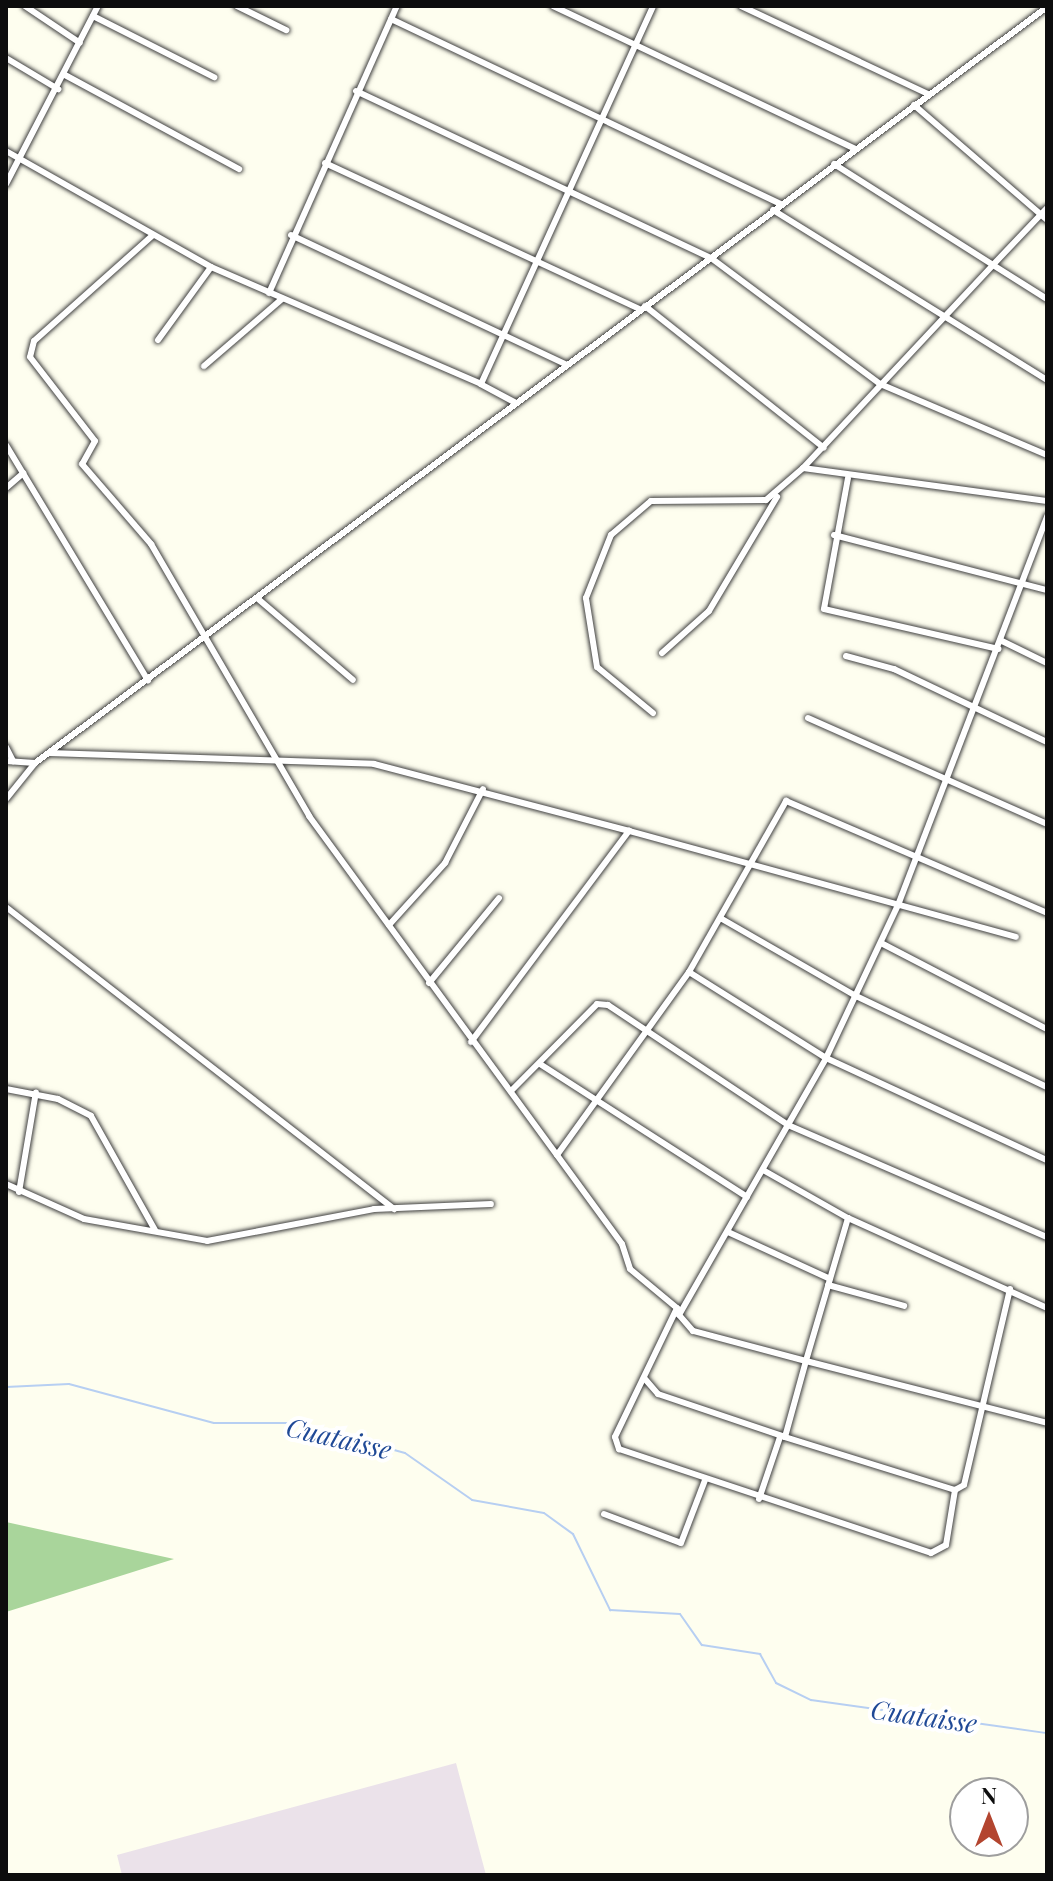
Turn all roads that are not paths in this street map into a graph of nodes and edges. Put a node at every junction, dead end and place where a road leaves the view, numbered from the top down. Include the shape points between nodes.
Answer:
1 (25, 6) edge
2 (98, 6) edge
3 (237, 6) edge
4 (397, 6) edge
5 (553, 6) edge
6 (653, 6) edge
7 (741, 6) edge
8 (1047, 7) edge
9 (93, 16) junction
10 (391, 19) junction
11 (286, 30) dead end
12 (80, 43) junction
13 (634, 43) junction
14 (6, 58) edge
15 (65, 75) junction
16 (214, 77) dead end
17 (58, 89) junction
18 (356, 91) junction
19 (928, 94) junction
20 (914, 105) junction
21 (600, 117) junction
22 (855, 149) junction
23 (6, 151) edge
24 (23, 161) junction
25 (325, 163) junction
26 (834, 164) junction
27 (239, 169) dead end
28 (6, 184) edge
29 (569, 188) junction
30 (781, 204) junction
31 (1047, 208) edge
32 (773, 210) junction
33 (1044, 218) edge
34 (153, 235) junction
35 (291, 235) junction
36 (711, 258) junction
37 (534, 261) junction
38 (993, 265) junction
39 (211, 267) junction
40 (269, 293) junction
41 (282, 299) junction
42 (1047, 299) edge
43 (642, 308) junction
44 (937, 318) junction
45 (500, 333) junction
46 (158, 340) dead end
47 (567, 365) junction
48 (204, 366) dead end
49 (1047, 380) edge
50 (481, 384) junction
51 (880, 384) junction
52 (516, 403) junction
53 (6, 445) edge
54 (824, 448) junction
55 (1047, 455) edge
56 (803, 468) junction
57 (23, 473) junction
58 (848, 478) junction
59 (6, 488) edge
60 (779, 494) junction
61 (1047, 501) edge
62 (1047, 516) edge
63 (834, 535) junction
64 (1038, 541) junction
65 (1047, 543) edge
66 (1024, 581) junction
67 (1047, 590) edge
68 (257, 598) junction
69 (202, 640) junction
70 (1000, 645) junction
71 (662, 653) dead end
72 (846, 656) dead end
73 (1047, 663) edge
74 (148, 680) junction
75 (353, 680) dead end
76 (976, 707) junction
77 (653, 713) dead end
78 (808, 718) dead end
79 (1047, 742) edge
80 (6, 747) edge
81 (49, 753) junction
82 (276, 760) junction
83 (10, 761) edge
84 (35, 763) junction
85 (947, 776) junction
86 (483, 789) junction
87 (6, 799) edge
88 (1047, 824) edge
89 (629, 831) junction
90 (918, 856) junction
91 (755, 863) junction
92 (499, 898) dead end
93 (898, 905) junction
94 (6, 907) edge
95 (1047, 913) edge
96 (722, 919) junction
97 (389, 925) junction
98 (1016, 937) dead end
99 (881, 943) junction
100 (689, 972) junction
101 (429, 983) junction
102 (856, 996) junction
103 (1047, 1029) edge
104 (644, 1034) junction
105 (471, 1042) junction
106 (826, 1058) junction
107 (540, 1064) junction
108 (1047, 1087) edge
109 (6, 1089) edge
110 (511, 1091) junction
111 (36, 1092) junction
112 (599, 1100) junction
113 (788, 1125) junction
114 (557, 1155) junction
115 (1047, 1160) edge
116 (763, 1170) junction
117 (6, 1184) edge
118 (19, 1192) junction
119 (747, 1197) junction
120 (491, 1204) dead end
121 (394, 1209) junction
122 (848, 1218) junction
123 (155, 1230) junction
124 (728, 1232) junction
125 (1047, 1237) edge
126 (829, 1282) junction
127 (1010, 1289) junction
128 (904, 1306) dead end
129 (1047, 1308) edge
130 (679, 1315) junction
131 (806, 1361) junction
132 (645, 1379) junction
133 (984, 1409) junction
134 (1047, 1423) edge
135 (783, 1437) junction
136 (705, 1480) junction
137 (955, 1490) junction
138 (759, 1499) junction
139 (604, 1514) dead end

1 - 12 street
2 - 9 street
3 - 11 street
4 - 10 street
5 - 13 street
6 - 13 street
7 - 19 street
8 - 19 street
9 - 12 street
9 - 16 street
10 - 18 street
10 - 21 street
12 - 15 street
13 - 21 street
13 - 22 street
14 - 17 street
15 - 17 street
15 - 27 street
17 - 24 street
18 - 25 street
18 - 29 street
19 - 20 street
20 - 22 street
20 - 33 street
21 - 29 street
21 - 30 street
22 - 26 street
23 - 24 street
24 - 28 street
24 - 34 street
25 - 35 street
25 - 37 street
26 - 30 street
26 - 38 street
29 - 36 street
29 - 37 street
30 - 32 street
31 - 33 street
32 - 36 street
32 - 44 street
33 - 38 street
34 - 39 street
34 - 69 street via 28,352 95,441 82,464 151,544
35 - 40 street
35 - 45 street
36 - 43 street
36 - 51 street
37 - 43 street
37 - 45 street
38 - 42 street
38 - 44 street
39 - 40 street
39 - 46 street
40 - 41 street
41 - 48 street
41 - 50 street
43 - 47 street
43 - 54 street
44 - 49 street
44 - 51 street
45 - 47 street
45 - 50 street
47 - 52 street
50 - 52 street
51 - 54 street
51 - 55 street
52 - 68 street
53 - 57 street
54 - 56 street
56 - 58 street
56 - 60 street
57 - 59 street
57 - 74 street
58 - 61 street
58 - 63 street
60 - 71 street via 709,611
60 - 77 street via 651,501 611,535 586,598 597,667
62 - 64 street
63 - 66 street
63 - 70 street via 824,609
64 - 65 street
64 - 66 street
66 - 67 street
66 - 70 street
68 - 69 street
68 - 75 street
69 - 74 street
69 - 82 street
70 - 73 street
70 - 76 street
72 - 76 street
74 - 81 street
76 - 79 street
76 - 85 street
78 - 85 street
80 - 83 street
81 - 82 street
81 - 84 street
82 - 86 street via 374,764
82 - 97 street
83 - 84 street
84 - 87 street
85 - 88 street
85 - 90 street
86 - 89 street
86 - 97 street via 445,863
89 - 91 street
89 - 105 street
90 - 91 street via 789,800
90 - 93 street
90 - 95 street
91 - 93 street
91 - 96 street
92 - 101 street
93 - 98 street
93 - 99 street
94 - 121 street
96 - 100 street
96 - 102 street
97 - 101 street
99 - 102 street
99 - 103 street
100 - 104 street
100 - 106 street
101 - 105 street
102 - 106 street
102 - 108 street
104 - 107 street via 597,1004
104 - 112 street
104 - 113 street
105 - 110 street
106 - 113 street
106 - 115 street
107 - 110 street
107 - 112 street
109 - 111 street
110 - 114 street
111 - 118 street
111 - 123 street via 91,1116
112 - 114 street
112 - 119 street
113 - 116 street
113 - 125 street
114 - 130 street via 622,1244 630,1269
116 - 119 street
116 - 122 street
117 - 118 street
118 - 123 street via 97,1222
119 - 124 street
120 - 121 street
121 - 123 street via 228,1240
122 - 126 street
122 - 127 street
124 - 126 street
124 - 130 street
126 - 128 street
126 - 131 street
127 - 129 street
127 - 133 street
130 - 131 street via 693,1331
130 - 132 street
131 - 133 street
131 - 135 street
132 - 135 street via 658,1394
132 - 136 street via 616,1444
133 - 134 street
133 - 137 street via 964,1485
135 - 137 street
135 - 138 street
136 - 138 street
136 - 139 street via 681,1543
137 - 138 street via 946,1545 937,1553

